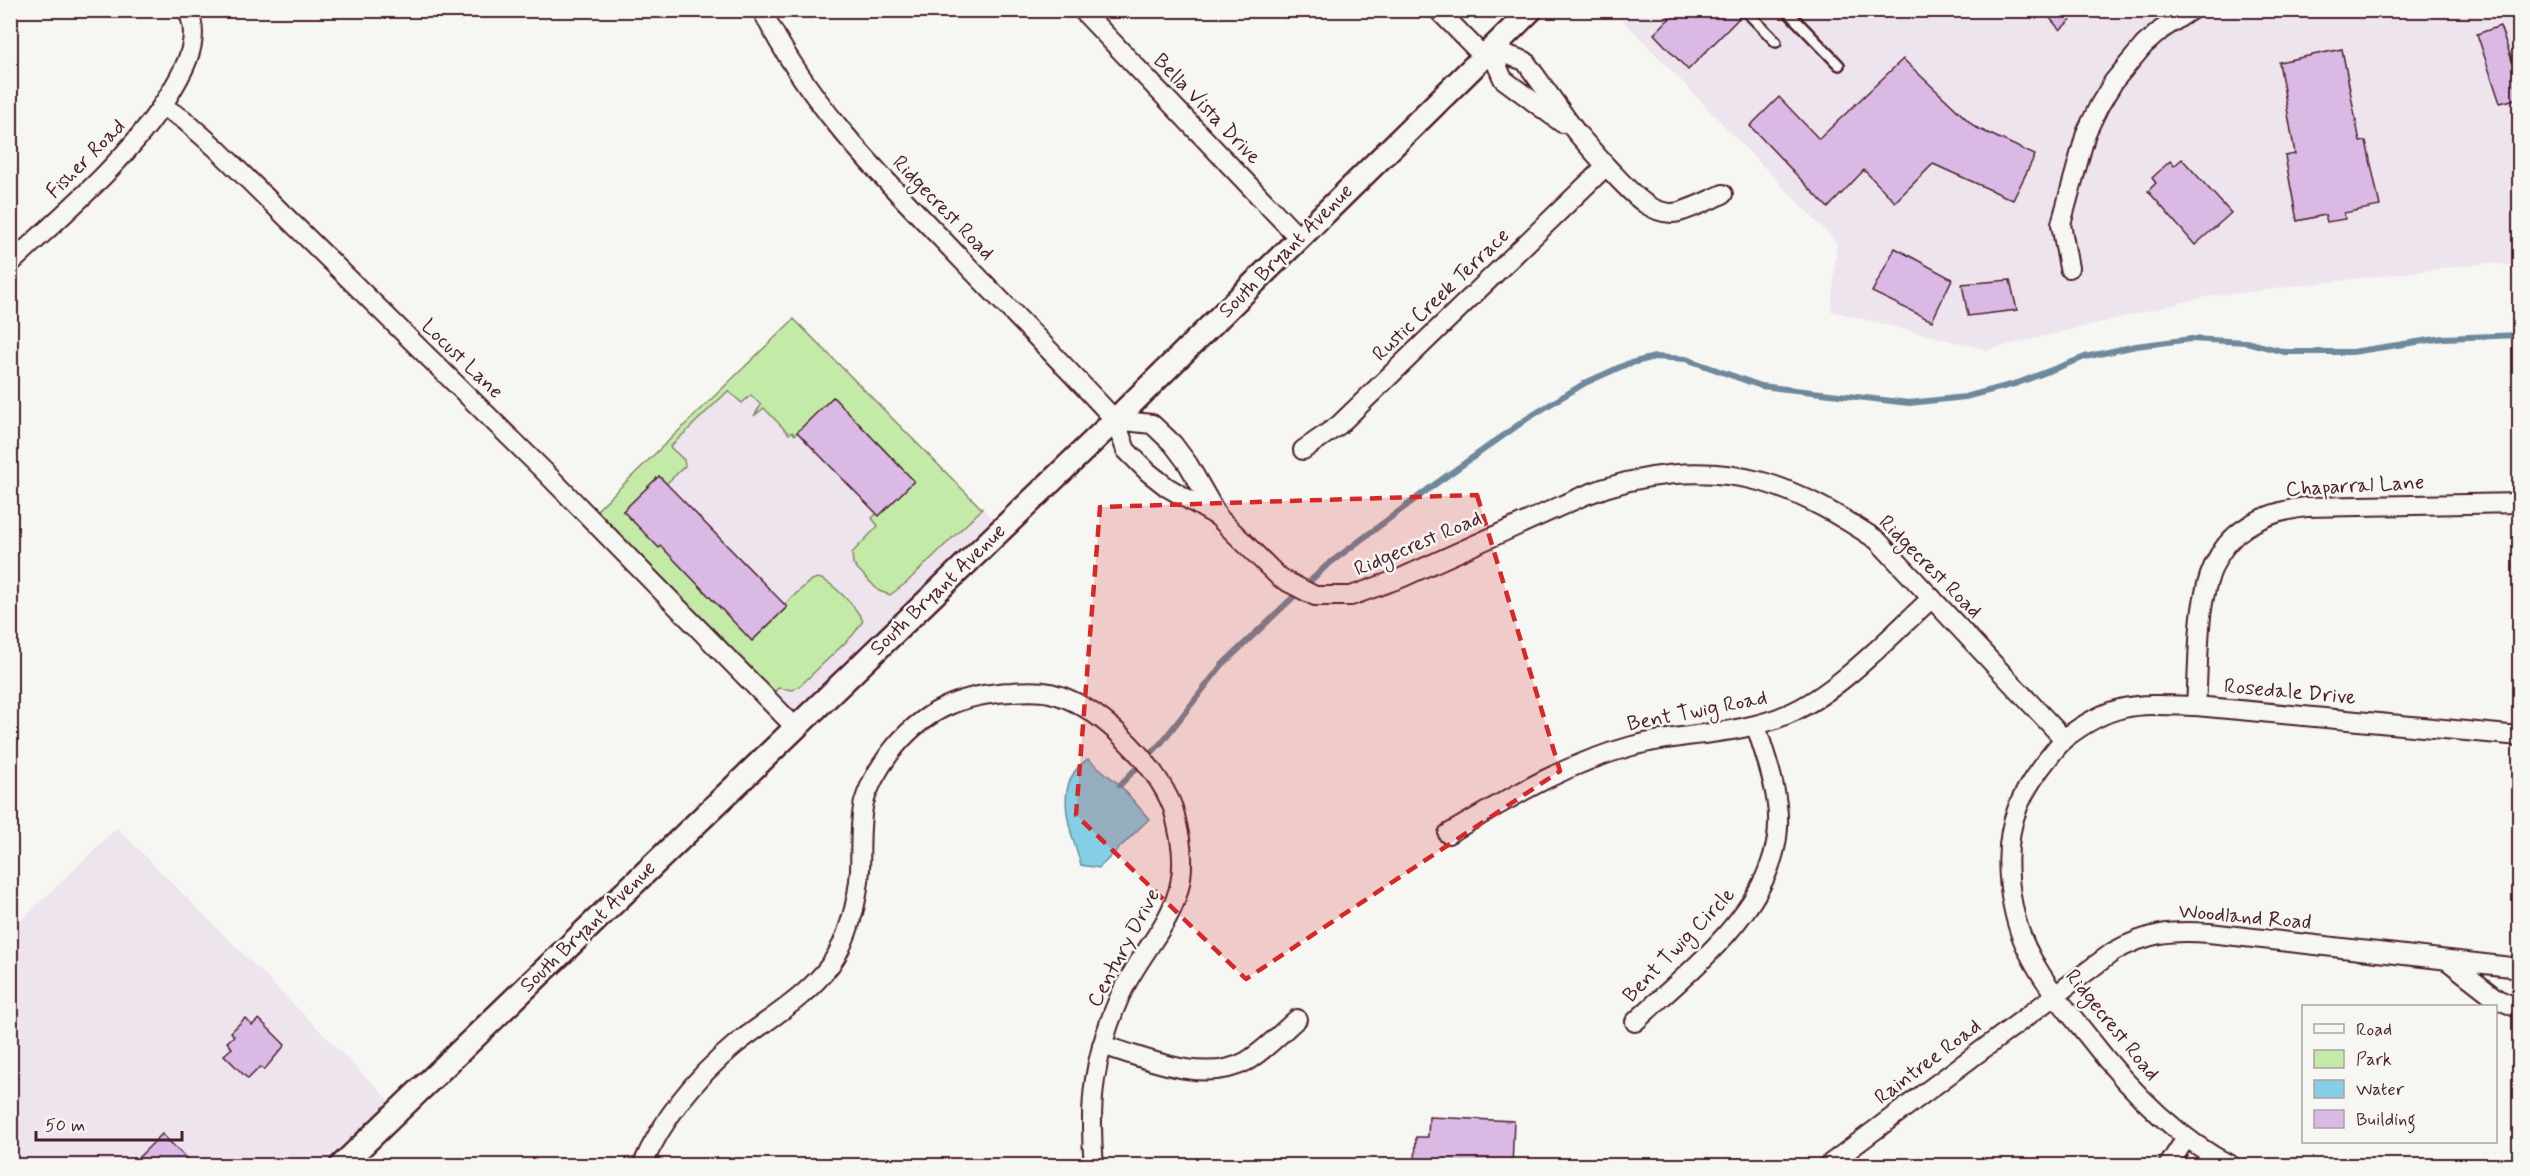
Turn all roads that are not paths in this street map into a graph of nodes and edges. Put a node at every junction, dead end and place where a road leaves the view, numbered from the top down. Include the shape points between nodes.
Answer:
1 (187, 10) edge
2 (762, 10) edge
3 (1082, 10) edge
4 (1438, 10) edge
5 (1531, 10) edge
6 (1786, 10) edge
7 (2191, 10) edge
8 (1746, 11) edge
9 (1776, 42) dead end
10 (1486, 53) junction
11 (1839, 66) dead end
12 (162, 106) junction
13 (1576, 132) junction
14 (1606, 166) junction
15 (1723, 195) dead end
16 (1299, 238) junction
17 (10, 264) edge
18 (2069, 268) dead end
19 (1115, 420) junction
20 (1303, 450) dead end
21 (2520, 503) edge
22 (1219, 518) junction
23 (1932, 598) junction
24 (2196, 706) junction
25 (1756, 726) junction
26 (795, 728) junction
27 (2520, 736) edge
28 (2064, 739) junction
29 (1448, 834) dead end
30 (2448, 961) junction
31 (2520, 968) edge
32 (2055, 995) junction
33 (2520, 1009) edge
34 (1297, 1019) dead end
35 (1635, 1022) dead end
36 (1102, 1045) junction
37 (2186, 1138) junction
38 (341, 1166) edge
39 (642, 1166) edge
40 (1094, 1166) edge
41 (1827, 1166) edge
42 (2168, 1166) edge
43 (2232, 1166) edge

1 - 12 street via 192,39 189,56
2 - 19 street, Ridgecrest Road via 807,87 862,156
3 - 16 street, Bella Vista Drive
4 - 10 street
5 - 10 street, South Bryant Avenue
6 - 11 lane
7 - 18 street via 2144,45 2114,81 2094,115 2061,224
8 - 9 lane
10 - 13 street via 1503,79
10 - 13 street via 1525,61
10 - 16 street, South Bryant Avenue
12 - 17 street, Fisher Road via 122,157
12 - 26 street, Locust Lane via 216,148 534,460
13 - 14 street
14 - 15 street via 1655,210 1677,213
14 - 20 street, Rustic Creek Terrace via 1339,425
16 - 19 street, South Bryant Avenue
19 - 22 street, Ridgecrest Road via 1126,450 1148,472
19 - 22 street, Ridgecrest Road via 1152,424 1188,464
19 - 26 street, South Bryant Avenue
21 - 24 street, Chaparral Lane via 2306,507 2281,510 2255,520 2235,534 2211,569 2206,585
22 - 23 street, Ridgecrest Road via 1280,579 1315,596 1351,596 1401,578 1608,486 1640,477 1729,477 1763,482 1813,501 1847,520 1877,540
23 - 25 street, Bent Twig Road via 1828,691 1788,714
23 - 28 street, Ridgecrest Road
24 - 27 street, Rosedale Drive
24 - 28 street, Rosedale Drive via 2146,704 2113,709
25 - 29 street, Bent Twig Road via 1661,739 1599,756 1556,773
25 - 35 street, Bent Twig Circle via 1778,807 1773,854 1765,876 1740,921
26 - 38 street, South Bryant Avenue
28 - 32 street, Ridgecrest Road via 2044,763 2018,807 2010,837 2008,879 2014,913 2030,956
30 - 31 street, Woodland Road
30 - 32 street, Woodland Road via 2209,933 2169,932 2133,940
30 - 33 street via 2497,999
32 - 37 street, Ridgecrest Road via 2110,1065
32 - 41 street, Raintree Road
34 - 36 street via 1246,1061 1218,1070 1168,1065
36 - 39 street, Century Drive via 1121,994 1173,910 1180,889 1180,842 1173,808 1157,777 1135,750 1089,710 1049,693 970,696 924,719 881,766 865,799 861,818 857,895 845,937 831,964 816,982 737,1044 692,1087 653,1140
36 - 40 street, Century Drive via 1090,1112
37 - 42 street
37 - 43 street, Ridgecrest Road

